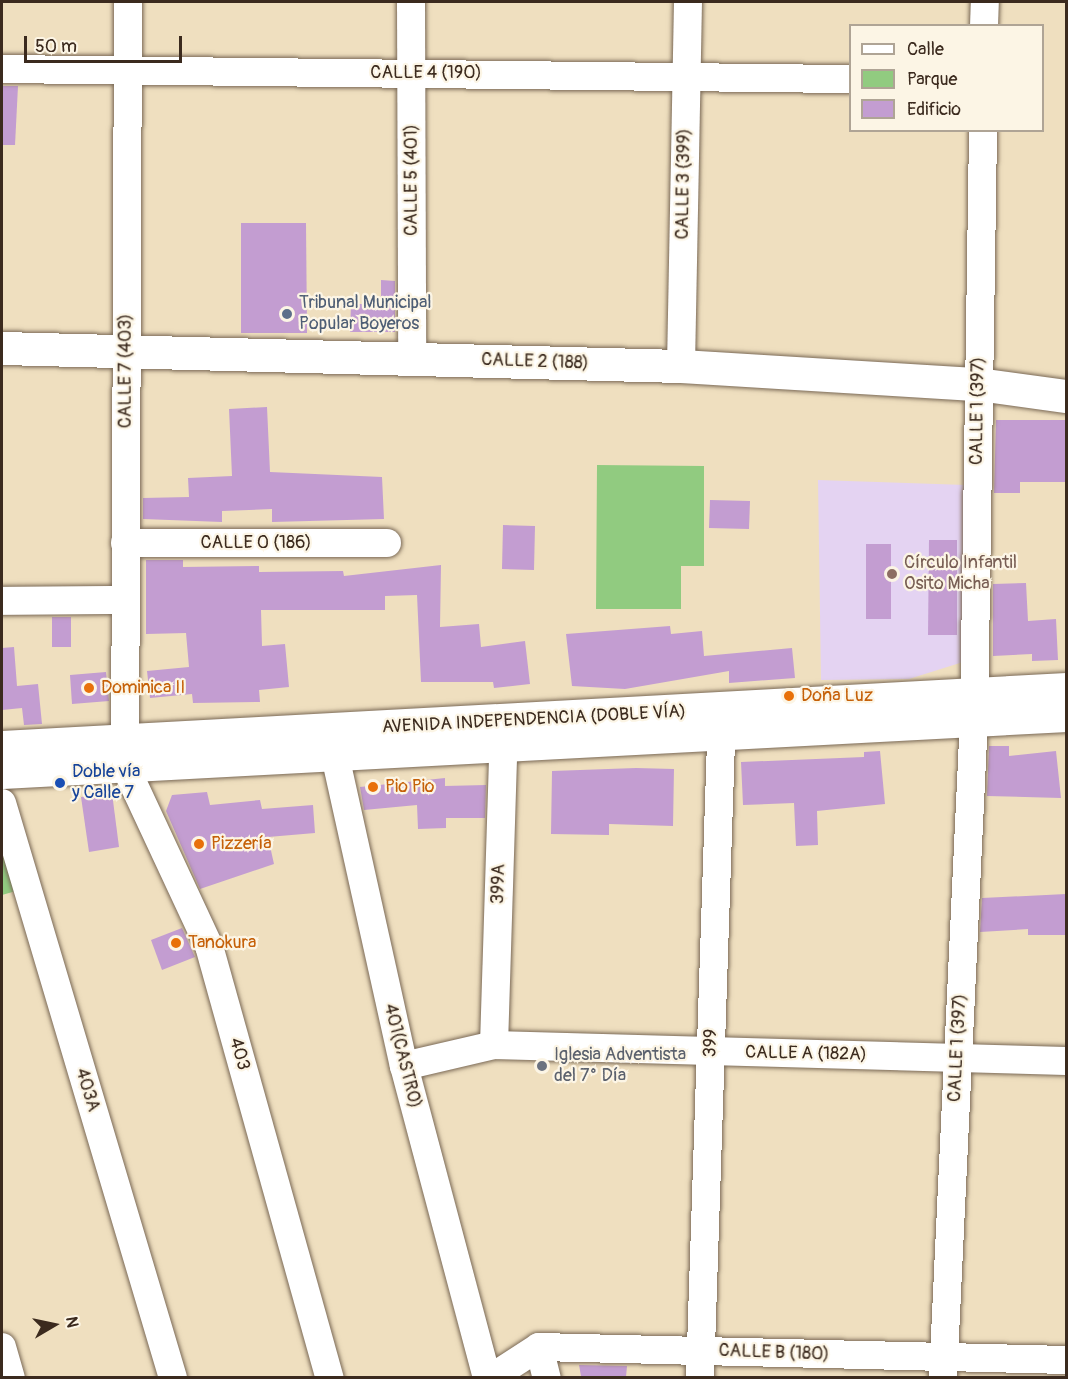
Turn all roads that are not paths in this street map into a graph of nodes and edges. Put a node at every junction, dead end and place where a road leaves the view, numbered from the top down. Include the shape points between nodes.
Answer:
1 (128, 2) edge
2 (411, 2) edge
3 (688, 2) edge
4 (984, 2) edge
5 (984, 24) edge
6 (2, 69) edge
7 (128, 70) junction
8 (412, 73) junction
9 (687, 75) junction
10 (849, 79) edge
11 (982, 132) edge
12 (2, 348) edge
13 (126, 350) junction
14 (412, 358) junction
15 (681, 366) junction
16 (978, 384) junction
17 (1066, 396) edge
18 (125, 543) junction
19 (387, 543) dead end
20 (125, 600) junction
21 (2, 601) edge
22 (1066, 689) edge
23 (974, 706) junction
24 (1066, 715) edge
25 (722, 721) junction
26 (503, 735) junction
27 (331, 743) junction
28 (2, 747) edge
29 (125, 753) junction
30 (2, 772) edge
31 (2, 803) edge
32 (494, 1045) junction
33 (710, 1052) junction
34 (957, 1057) junction
35 (1066, 1061) edge
36 (404, 1066) junction
37 (2, 1347) edge
38 (539, 1347) junction
39 (1066, 1360) edge
40 (701, 1364) edge
41 (943, 1368) edge
42 (11, 1377) edge
43 (173, 1377) edge
44 (330, 1377) edge
45 (487, 1377) edge
46 (491, 1377) edge
47 (547, 1377) edge

1 - 7 street, CALLE 7 (403)
2 - 8 street, CALLE 5 (401)
3 - 9 street, CALLE 3 (399)
4 - 5 street
6 - 7 street, CALLE 4 (190)
7 - 8 street, CALLE 4 (190)
7 - 13 street, CALLE 7 (403)
8 - 9 street, CALLE 4 (190)
8 - 14 street, CALLE 5 (401)
9 - 10 street, CALLE 4 (190)
9 - 15 street, CALLE 3 (399)
11 - 16 street, CALLE 1 (397)
12 - 13 main road, CALLE 2 (188)
13 - 14 main road, CALLE 2 (188)
13 - 18 street, CALLE 7 (403)
14 - 15 main road, CALLE 2 (188)
15 - 16 main road, CALLE 2 (188)
16 - 17 main road, CALLE 2 (188)
16 - 23 street, CALLE 1 (397)
18 - 19 street, CALLE 0 (186)
18 - 20 street, CALLE 7 (403)
20 - 21 street
20 - 29 street, CALLE 7 (403)
22 - 23 main road, AVENIDA INDEPENDENCIA (DOBLE VÍA)
23 - 24 main road, AVENIDA INDEPENDENCIA (DOBLE VÍA)
23 - 25 main road, AVENIDA INDEPENDENCIA (DOBLE VÍA)
23 - 34 street, CALLE 1 (397)
25 - 26 main road, AVENIDA INDEPENDENCIA (DOBLE VÍA)
25 - 33 street, 399
26 - 27 main road, AVENIDA INDEPENDENCIA (DOBLE VÍA)
26 - 32 street, 399A
27 - 29 main road, AVENIDA INDEPENDENCIA (DOBLE VÍA)
27 - 36 street, 401(CASTRO)
28 - 29 main road, AVENIDA INDEPENDENCIA (DOBLE VÍA)
29 - 30 main road, AVENIDA INDEPENDENCIA (DOBLE VÍA)
29 - 44 street, 403 via 209,946
31 - 43 street, 403A
32 - 33 street, CALLE A (182A)
32 - 36 street, CALLE A (182A)
33 - 34 street, CALLE A (182A)
33 - 40 street, 399
34 - 35 street, CALLE A (182A)
34 - 41 street, CALLE 1 (397)
36 - 45 street, 401(CASTRO)
37 - 42 street
38 - 40 street, CALLE B (180)
38 - 46 street
38 - 47 street
39 - 41 street, CALLE B (180)
40 - 41 street, CALLE B (180)

